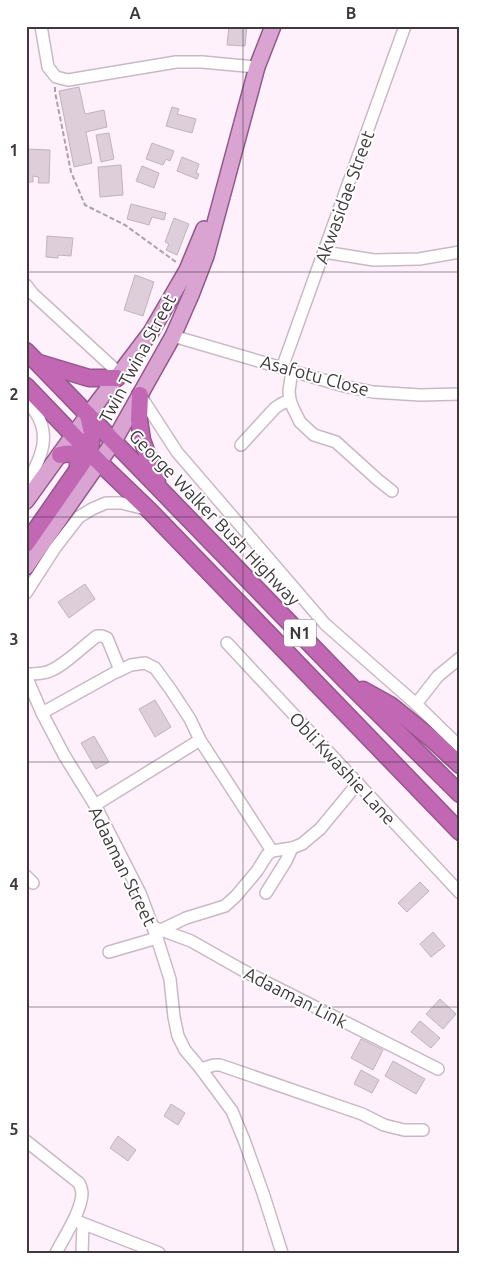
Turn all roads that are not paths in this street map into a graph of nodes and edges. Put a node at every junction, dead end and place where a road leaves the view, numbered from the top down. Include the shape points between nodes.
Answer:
1 (40, 26) edge
2 (274, 26) edge
3 (405, 26) edge
4 (257, 67) junction
5 (226, 177) junction
6 (324, 252) junction
7 (460, 252) edge
8 (26, 285) edge
9 (173, 336) junction
10 (31, 357) edge
11 (287, 369) junction
12 (119, 376) junction
13 (26, 386) edge
14 (140, 394) junction
15 (460, 394) edge
16 (290, 400) junction
17 (28, 403) edge
18 (88, 415) junction
19 (74, 435) junction
20 (114, 441) junction
21 (242, 445) dead end
22 (60, 455) junction
23 (95, 457) junction
24 (30, 468) edge
25 (78, 469) junction
26 (26, 484) edge
27 (160, 488) junction
28 (392, 491) dead end
29 (26, 501) edge
30 (149, 510) junction
31 (26, 544) edge
32 (26, 567) edge
33 (26, 593) edge
34 (227, 643) dead end
35 (460, 658) edge
36 (120, 670) junction
37 (26, 675) edge
38 (346, 680) junction
39 (416, 704) junction
40 (42, 713) junction
41 (200, 740) junction
42 (460, 746) edge
43 (460, 765) edge
44 (358, 783) junction
45 (460, 794) edge
46 (95, 805) junction
47 (460, 832) edge
48 (292, 848) junction
49 (272, 851) junction
50 (266, 893) dead end
51 (460, 893) edge
52 (157, 931) junction
53 (109, 952) dead end
54 (201, 1069) junction
55 (438, 1069) dead end
56 (423, 1130) dead end
57 (26, 1142) edge
58 (78, 1222) junction
59 (56, 1253) edge
60 (82, 1253) edge
61 (159, 1253) edge
62 (282, 1253) edge

1 - 4 street via 48,66 56,77 68,80 176,62
2 - 4 main road, Twin Twina Street
3 - 6 street, Akwasidae Street
4 - 5 main road, Twin Twina Street
5 - 9 main road, Twin Twina Street via 206,256
5 - 12 main road, Twin Twina Street via 187,270 151,332
6 - 7 street via 374,260 419,259
6 - 11 street, Akwasidae Street
8 - 12 street
9 - 11 street, Asafotu Close
9 - 14 main road, Twin Twina Street
10 - 12 highway via 89,378
10 - 18 highway, George Walker Bush Highway / N1
11 - 15 street, Asafotu Close via 373,392
11 - 16 street, Akwasidae Street
12 - 18 main road, Twin Twina Street
13 - 19 highway, N1
14 - 20 main road, Twin Twina Street
14 - 27 highway via 142,440
14 - 39 street via 178,452 325,624
16 - 21 street via 275,408
16 - 28 street via 300,422 314,435 336,442
17 - 24 street via 42,423 44,441 42,455
18 - 19 main road, Twin Twina Street
18 - 20 highway, George Walker Bush Highway / N1
18 - 23 highway
19 - 22 main road, Twin Twina Street
19 - 23 highway, N1
20 - 23 main road, Twin Twina Street
20 - 27 highway, George Walker Bush Highway / N1
22 - 25 highway via 74,454 78,459
22 - 29 main road, Twin Twina Street
23 - 25 highway
23 - 30 highway, N1
23 - 32 main road, Twin Twina Street
24 - 26 street
25 - 31 highway
27 - 38 highway, George Walker Bush Highway / N1
30 - 33 street via 122,503 106,503 79,517
30 - 47 highway, N1
34 - 44 street, Obli Kwashie Lane
35 - 39 street via 438,676
36 - 37 street via 107,638 97,636 61,665 46,672
36 - 40 street
36 - 41 street via 145,663 155,668 190,719
37 - 40 street, Adaaman Street
38 - 43 highway via 390,705
38 - 45 highway, George Walker Bush Highway / N1
39 - 42 street
40 - 46 street, Adaaman Street
41 - 46 street
41 - 49 street
44 - 48 street via 320,829
44 - 51 street, Obli Kwashie Lane
46 - 52 street, Adaaman Street
48 - 49 street
48 - 50 street
49 - 52 street via 225,906
52 - 53 street
52 - 54 street, Adaaman Street via 170,979 178,1036
52 - 55 street, Adaaman Link via 191,941
54 - 56 street via 220,1066 362,1114 389,1127
54 - 62 street, Adaaman Street via 232,1111
57 - 58 street via 79,1183 83,1192
58 - 59 street
58 - 60 street
58 - 61 street

